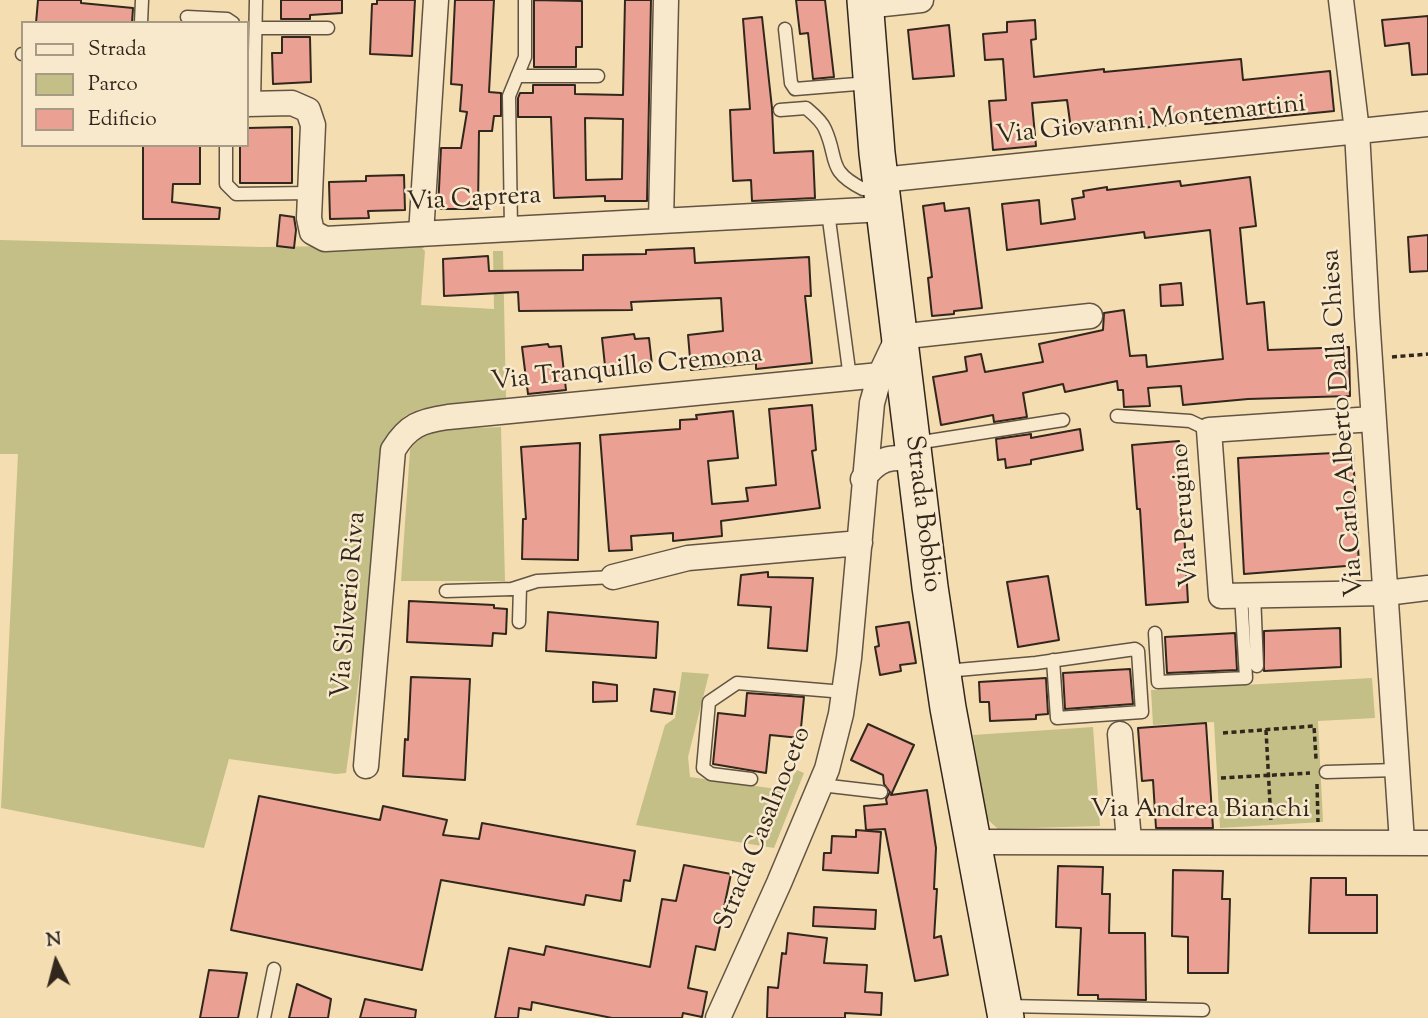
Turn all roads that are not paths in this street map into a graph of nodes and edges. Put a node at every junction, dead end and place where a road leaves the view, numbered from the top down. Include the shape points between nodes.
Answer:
1 (142, 0) edge
2 (256, 0) edge
3 (436, 0) edge
4 (525, 0) edge
5 (666, 0) edge
6 (921, 0) edge
7 (1341, 0) edge
8 (865, 3) edge
9 (187, 17) dead end
10 (141, 21) edge
11 (230, 21) edge
12 (256, 28) junction
13 (328, 28) dead end
14 (785, 29) dead end
15 (517, 76) junction
16 (598, 76) dead end
17 (871, 83) junction
18 (802, 88) junction
19 (251, 104) edge
20 (806, 108) junction
21 (780, 110) dead end
22 (1428, 124) edge
23 (1357, 131) junction
24 (226, 147) edge
25 (876, 183) junction
26 (310, 193) junction
27 (828, 212) junction
28 (661, 221) junction
29 (511, 229) junction
30 (421, 234) junction
31 (1090, 316) dead end
32 (898, 337) junction
33 (880, 375) junction
34 (850, 378) junction
35 (1117, 416) dead end
36 (1373, 419) junction
37 (1063, 420) dead end
38 (1209, 430) junction
39 (912, 442) junction
40 (866, 447) junction
41 (393, 450) joint
42 (863, 479) junction
43 (860, 543) junction
44 (613, 577) joint
45 (520, 587) junction
46 (1428, 588) edge
47 (446, 591) dead end
48 (1386, 593) junction
49 (1247, 594) junction
50 (519, 622) dead end
51 (1155, 634) dead end
52 (1053, 660) junction
53 (1257, 666) dead end
54 (943, 671) junction
55 (844, 692) junction
56 (1121, 734) dead end
57 (366, 765) dead end
58 (1397, 770) junction
59 (1321, 773) road end
60 (751, 779) dead end
61 (821, 785) junction
62 (881, 792) dead end
63 (1129, 841) junction
64 (971, 842) junction
65 (1402, 842) junction
66 (1428, 843) edge
67 (274, 969) dead end
68 (1203, 1010) dead end
69 (1004, 1012) edge
70 (264, 1018) edge
71 (718, 1018) edge

1 - 10 lane
2 - 12 lane
3 - 30 street
4 - 15 lane via 525,57
5 - 28 street
6 - 8 street, Strada Bobbio
7 - 23 street, Via Carlo Alberto Dalla Chiesa
8 - 17 main road, Strada Bobbio
9 - 11 lane
12 - 13 lane
12 - 19 lane
14 - 18 lane via 791,83 795,89
15 - 16 lane
15 - 29 lane via 509,96
17 - 18 lane
17 - 25 main road, Strada Bobbio
18 - 20 lane
19 - 26 street, Via Caprera via 292,103 308,110 313,125
20 - 21 lane
20 - 25 lane via 825,129 838,171 848,181
22 - 23 street, Via Giovanni Montemartini
23 - 25 street, Via Giovanni Montemartini
23 - 36 street, Via Carlo Alberto Dalla Chiesa
24 - 26 lane via 226,184 236,194
25 - 27 street, Via Caprera
25 - 32 main road, Strada Bobbio
26 - 30 street, Via Caprera via 312,232 325,239
27 - 28 street, Via Caprera
27 - 34 lane
28 - 29 street, Via Caprera
29 - 30 street, Via Caprera
31 - 32 street
32 - 33 street, Strada Casalnoceto
32 - 39 main road, Strada Bobbio
33 - 34 street, Via Tranquillo Cremona
33 - 40 street, Strada Casalnoceto
34 - 41 street, Via Tranquillo Cremona via 423,421
35 - 38 lane via 1190,421
36 - 38 street, Via Perugino
36 - 48 street, Via Carlo Alberto Dalla Chiesa
37 - 39 lane
38 - 49 street, Via Perugino via 1221,596
39 - 40 street via 886,428
39 - 42 street via 873,466
39 - 54 main road, Strada Bobbio
40 - 42 street, Strada Casalnoceto
41 - 57 street, Via Silverio Riva
42 - 43 street, Strada Casalnoceto
43 - 44 street via 688,558
43 - 55 street, Strada Casalnoceto
44 - 45 lane via 537,581
45 - 47 lane
45 - 50 lane
46 - 48 street
48 - 49 street
48 - 58 street, Via Carlo Alberto Dalla Chiesa
49 - 51 lane via 1246,678 1158,682
49 - 53 lane
52 - 52 lane via 1057,718 1142,712 1135,649
52 - 54 lane
54 - 64 main road, Strada Bobbio
55 - 60 lane via 737,683 709,702 703,768 711,775
55 - 61 street, Strada Casalnoceto
56 - 63 street
58 - 59 lane
58 - 65 street, Via Carlo Alberto Dalla Chiesa
61 - 62 lane
61 - 71 street, Strada Casalnoceto
63 - 64 street, Via Andrea Bianchi
63 - 65 street, Via Andrea Bianchi
64 - 69 main road, Strada Bobbio
65 - 66 street, Via Andrea Bianchi
67 - 70 lane
68 - 69 lane

